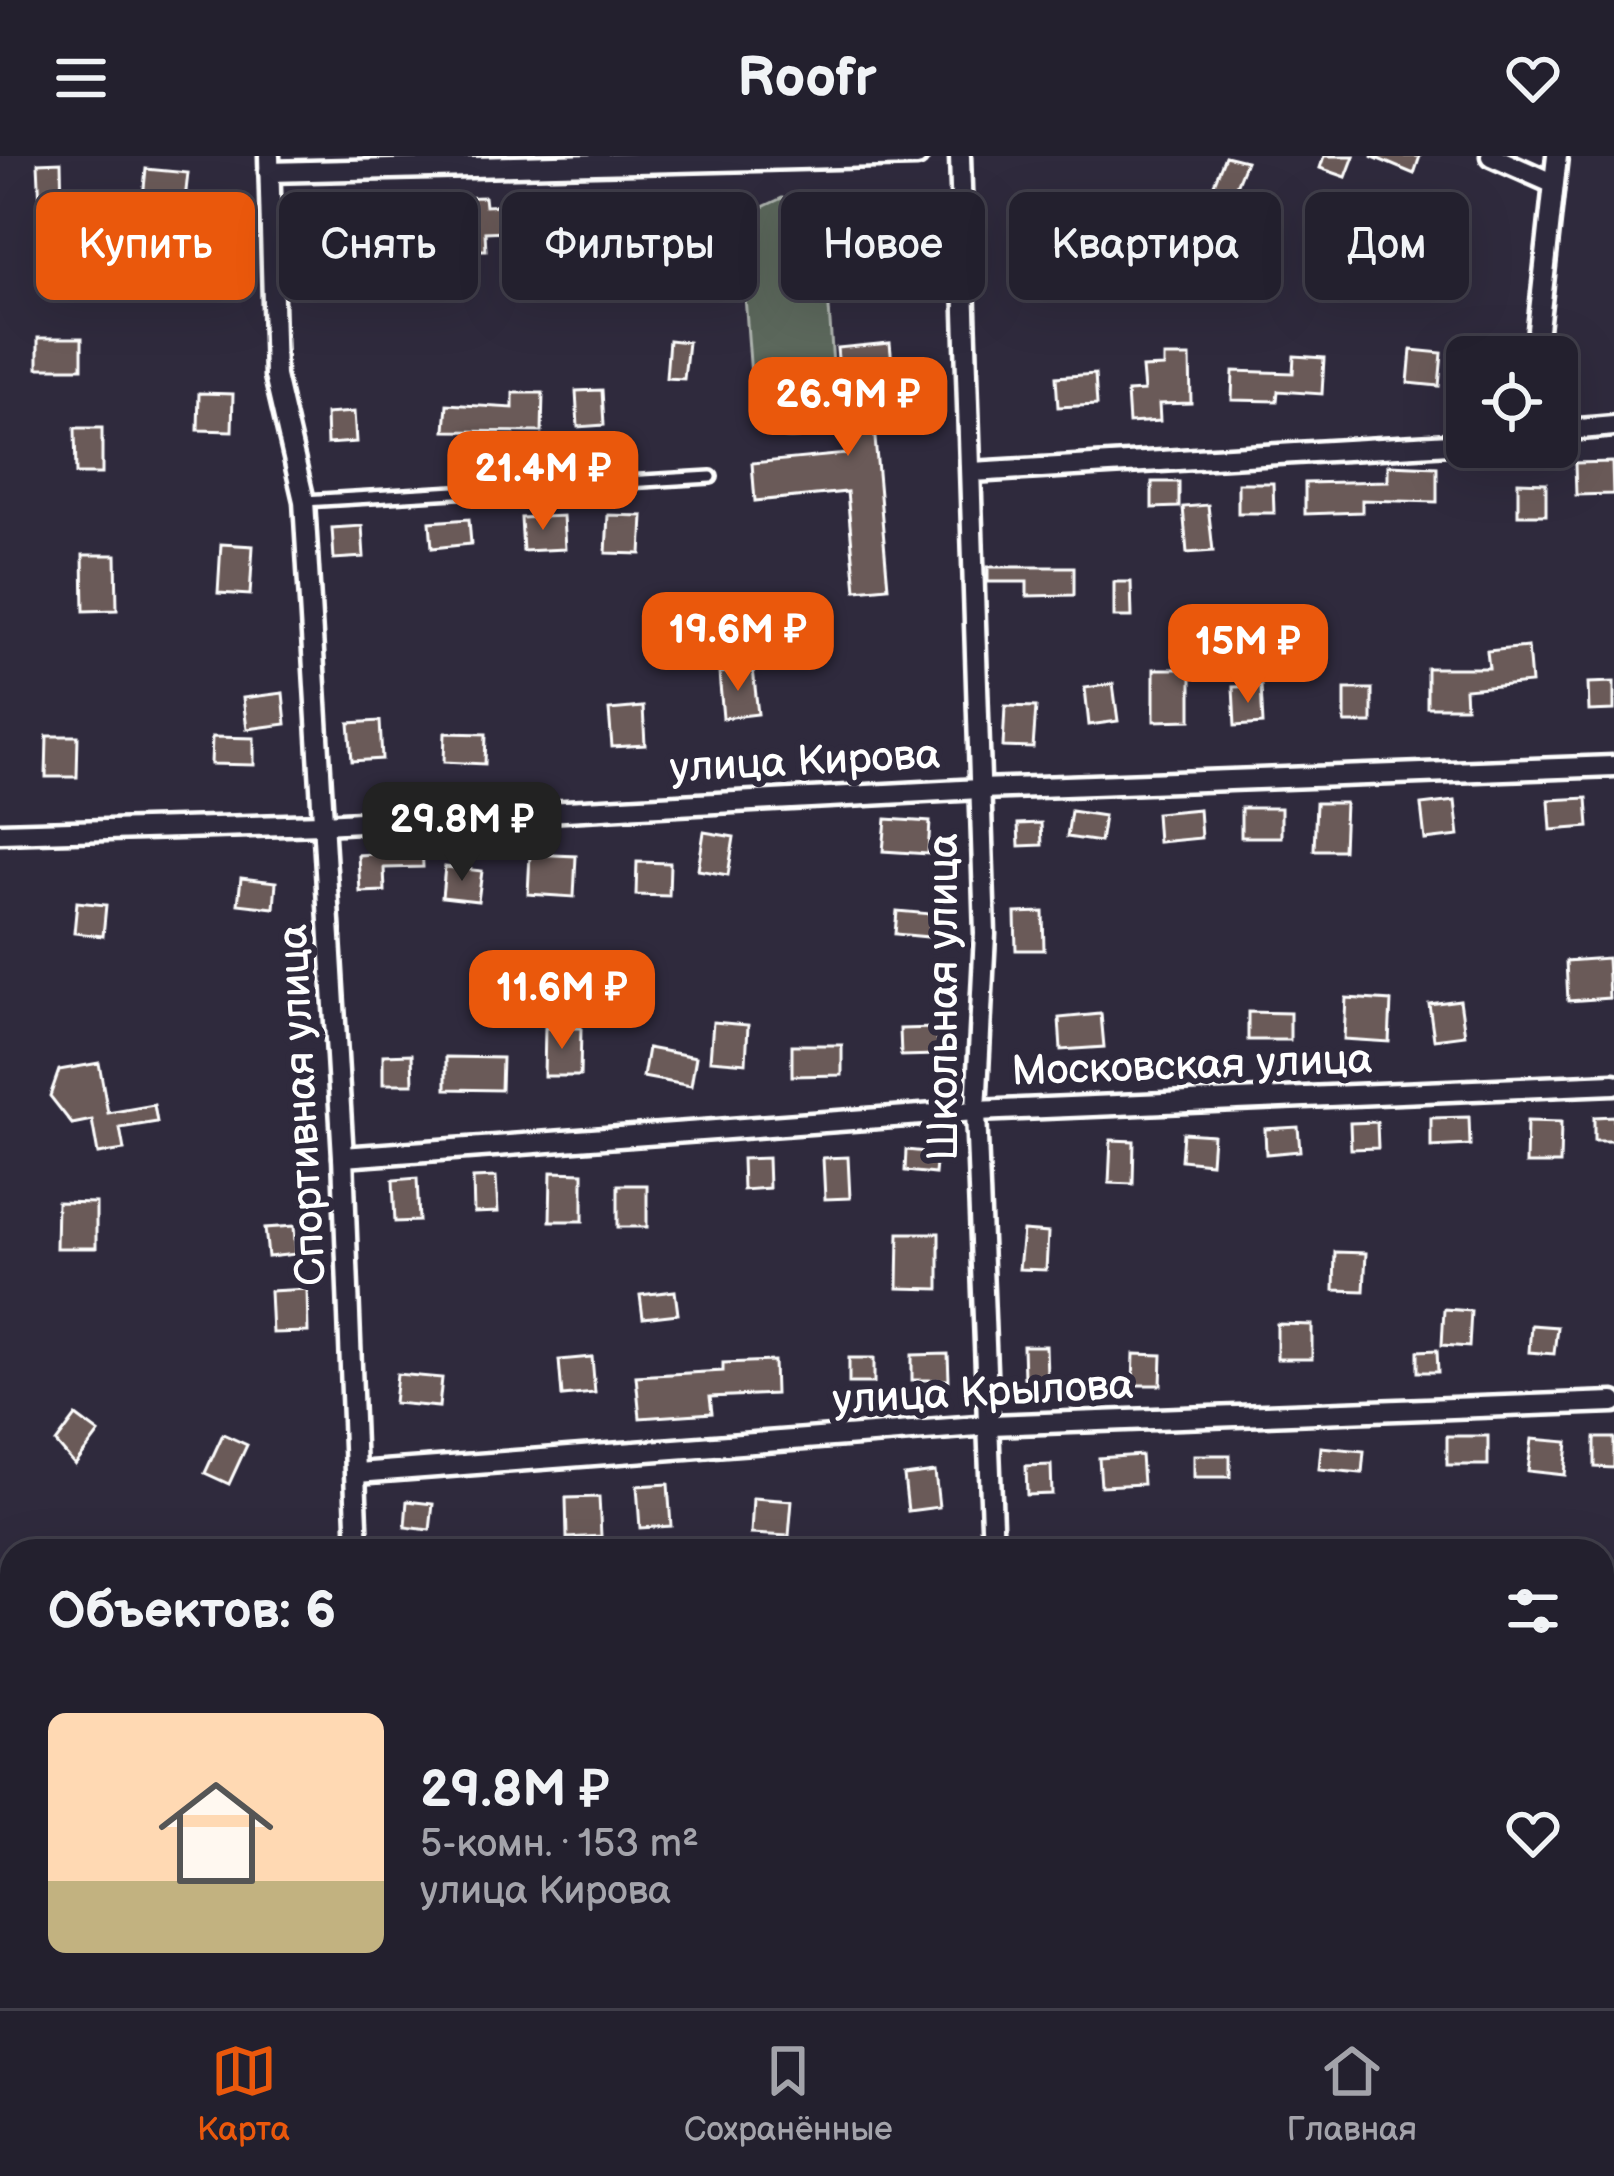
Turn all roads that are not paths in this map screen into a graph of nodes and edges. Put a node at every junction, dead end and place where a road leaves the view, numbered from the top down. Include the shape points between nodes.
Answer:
1 (917, 156) edge
2 (960, 156) edge
3 (1491, 156) edge
4 (1557, 156) edge
5 (269, 164) edge
6 (1552, 183) junction
7 (1537, 336) edge
8 (1614, 426) edge
9 (1578, 429) edge
10 (1446, 444) edge
11 (972, 472) junction
12 (711, 477) dead end
13 (304, 501) junction
14 (1614, 766) edge
15 (980, 789) junction
16 (323, 824) junction
17 (0, 833) edge
18 (1614, 1084) edge
19 (976, 1112) junction
20 (344, 1157) junction
21 (1614, 1402) edge
22 (992, 1426) junction
23 (356, 1473) junction
24 (358, 1539) edge
25 (994, 1539) edge

1 - 5 street
2 - 11 street, Школьная улица
3 - 6 street
4 - 6 street
5 - 13 street, Спортивная улица via 275,376
6 - 7 street
8 - 9 street
10 - 11 street
11 - 15 street, Школьная улица
12 - 13 lane
13 - 16 street, Спортивная улица
14 - 15 street, улица Кирова
15 - 16 street, улица Кирова
15 - 19 street, Школьная улица via 985,934
16 - 17 street, улица Кирова
16 - 20 street, Спортивная улица
18 - 19 street, Московская улица
19 - 20 street, Московская улица
19 - 22 street, Школьная улица
20 - 23 street, Спортивная улица
21 - 22 street, улица Крылова
22 - 23 street, улица Крылова
22 - 25 street, Школьная улица
23 - 24 street, Спортивная улица

